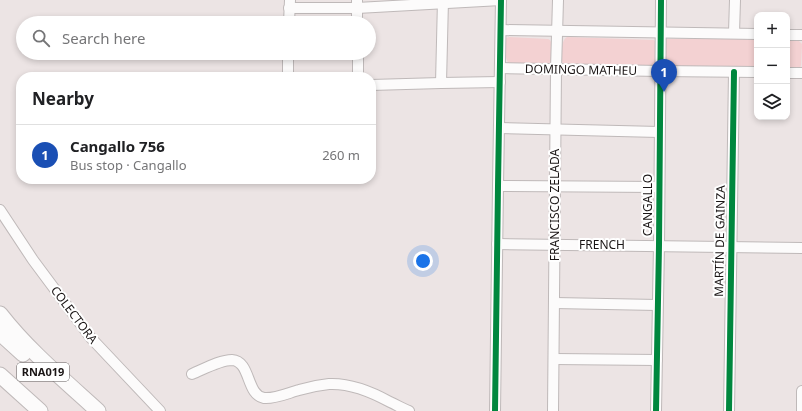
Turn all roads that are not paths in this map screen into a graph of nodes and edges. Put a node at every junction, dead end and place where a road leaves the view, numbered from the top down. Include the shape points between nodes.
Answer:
1 (501, 0) edge
2 (558, 0) edge
3 (661, 0) edge
4 (735, 0) edge
5 (443, 2) edge
6 (289, 4) edge
7 (357, 4) edge
8 (289, 16) edge
9 (357, 16) edge
10 (501, 30) junction
11 (558, 31) junction
12 (660, 32) junction
13 (734, 33) junction
14 (754, 34) edge
15 (790, 35) edge
16 (802, 35) edge
17 (288, 60) edge
18 (358, 60) edge
19 (500, 68) junction
20 (556, 69) junction
21 (660, 71) junction
22 (288, 72) edge
23 (358, 72) edge
24 (734, 72) junction
25 (754, 72) edge
26 (790, 73) edge
27 (802, 73) edge
28 (500, 82) junction
29 (441, 83) junction
30 (376, 85) edge
31 (499, 128) junction
32 (556, 129) junction
33 (660, 132) junction
34 (498, 186) junction
35 (556, 186) junction
36 (659, 187) junction
37 (0, 210) edge
38 (497, 244) junction
39 (555, 244) junction
40 (659, 245) junction
41 (731, 246) junction
42 (802, 248) edge
43 (555, 303) junction
44 (657, 305) junction
45 (0, 314) edge
46 (0, 333) edge
47 (554, 359) junction
48 (657, 360) junction
49 (192, 374) dead end
50 (0, 375) edge
51 (0, 381) edge
52 (802, 391) edge
53 (25, 398) junction
54 (40, 411) edge
55 (86, 411) edge
56 (98, 411) edge
57 (160, 411) edge
58 (407, 411) edge
59 (495, 411) edge
60 (553, 411) edge
61 (656, 411) edge
62 (728, 411) edge
63 (802, 411) edge

1 - 5 street
1 - 10 street
2 - 11 street, FRANCISCO ZELADA
3 - 12 street, CANGALLO
4 - 13 street
5 - 7 street
5 - 29 street
6 - 7 street
6 - 8 street
7 - 9 street
10 - 11 street
10 - 19 street
11 - 12 street
11 - 20 street, FRANCISCO ZELADA
12 - 13 street
12 - 21 street, CANGALLO
13 - 14 street
15 - 16 street
17 - 22 street
18 - 23 street
19 - 20 street, DOMINGO MATHEU
19 - 28 street
20 - 21 street, DOMINGO MATHEU
20 - 32 street, FRANCISCO ZELADA
21 - 24 street, DOMINGO MATHEU
21 - 33 street, CANGALLO
24 - 25 street, DOMINGO MATHEU
24 - 41 street, MARTÍN DE GAINZA
26 - 27 street
28 - 29 street
28 - 31 street
29 - 30 street
31 - 32 street
31 - 34 street
32 - 33 street
32 - 35 street, FRANCISCO ZELADA
33 - 36 street, CANGALLO
34 - 35 street
34 - 38 street
35 - 36 street
35 - 39 street, FRANCISCO ZELADA
36 - 40 street, CANGALLO
37 - 57 street, COLECTORA via 33,260 91,338
38 - 39 street, FRENCH
38 - 59 street
39 - 40 street, FRENCH
39 - 43 street, FRANCISCO ZELADA
40 - 41 street, FRENCH
40 - 44 street, CANGALLO
41 - 42 street, FRENCH
41 - 62 street, MARTÍN DE GAINZA
43 - 44 street
43 - 47 street, FRANCISCO ZELADA
44 - 48 street, CANGALLO
45 - 56 highway via 33,352
46 - 55 highway, RNA019
47 - 48 street
47 - 60 street, FRANCISCO ZELADA
48 - 61 street, CANGALLO
49 - 58 street via 233,360 244,368 252,388 261,397 279,396 330,384 366,391
50 - 53 highway, RNA019
51 - 53 highway
52 - 63 street
53 - 54 highway, RNA019

